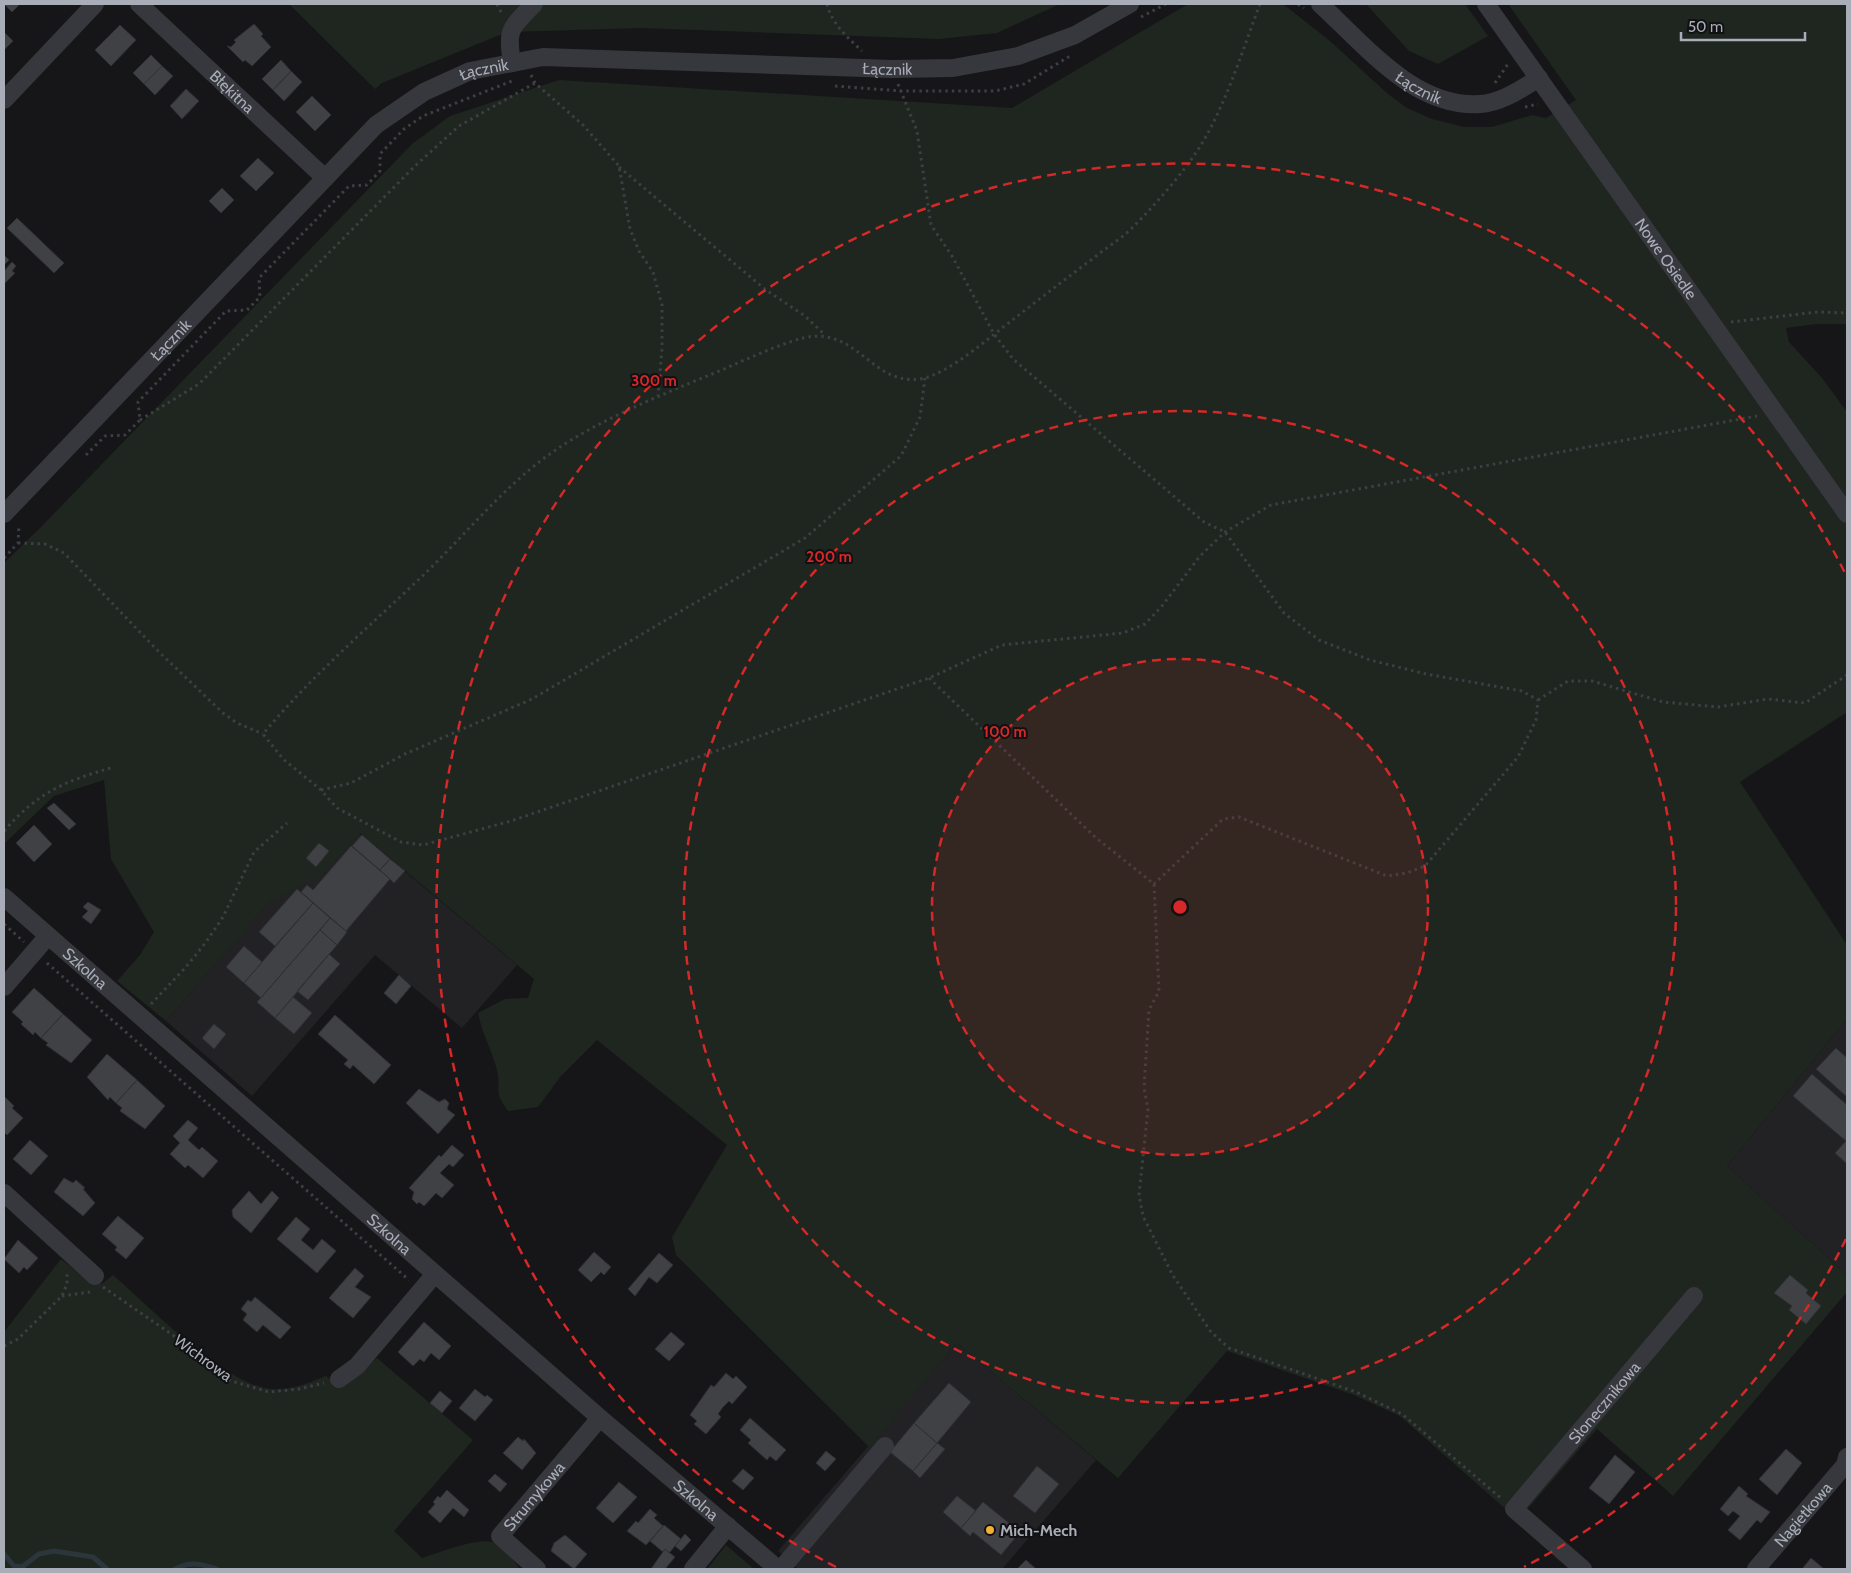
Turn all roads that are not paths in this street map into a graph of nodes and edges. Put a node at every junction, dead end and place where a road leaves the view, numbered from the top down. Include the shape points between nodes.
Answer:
1 (95, 4) edge
2 (139, 4) edge
3 (534, 4) edge
4 (1130, 4) edge
5 (1320, 4) edge
6 (1486, 4) edge
7 (512, 62) junction
8 (1539, 78) junction
9 (4, 100) edge
10 (325, 178) junction
11 (4, 514) edge
12 (1847, 514) edge
13 (4, 896) edge
14 (48, 936) junction
15 (4, 986) edge
16 (4, 1193) edge
17 (435, 1274) junction
18 (100, 1283) road end
19 (1694, 1296) dead end
20 (339, 1379) road end
21 (600, 1418) junction
22 (885, 1446) dead end
23 (1847, 1457) edge
24 (728, 1526) junction
25 (538, 1569) edge
26 (693, 1569) edge
27 (780, 1569) edge
28 (1582, 1569) edge
29 (1756, 1569) edge

1 - 9 street
2 - 10 street, Błękitna
3 - 7 street via 512,27 509,42
4 - 7 street, Łącznik via 1075,35 1018,56 953,68 892,69 543,57
5 - 8 street, Łącznik via 1401,78 1427,95 1454,103 1481,104 1500,100
6 - 8 street, Nowe Osiedle
7 - 10 street, Łącznik via 470,71 424,92 376,125
8 - 12 street, Nowe Osiedle
10 - 11 street, Łącznik
13 - 14 street, Szkolna
14 - 15 street
14 - 17 street, Szkolna
16 - 18 street
17 - 20 street via 357,1366
17 - 21 street, Szkolna
19 - 28 street, Słonecznikowa via 1514,1509
21 - 24 street, Szkolna
21 - 25 street, Strumykowa via 500,1536
22 - 27 street
23 - 29 street, Nagietkowa via 1845,1465
24 - 26 street
24 - 27 street, Szkolna

